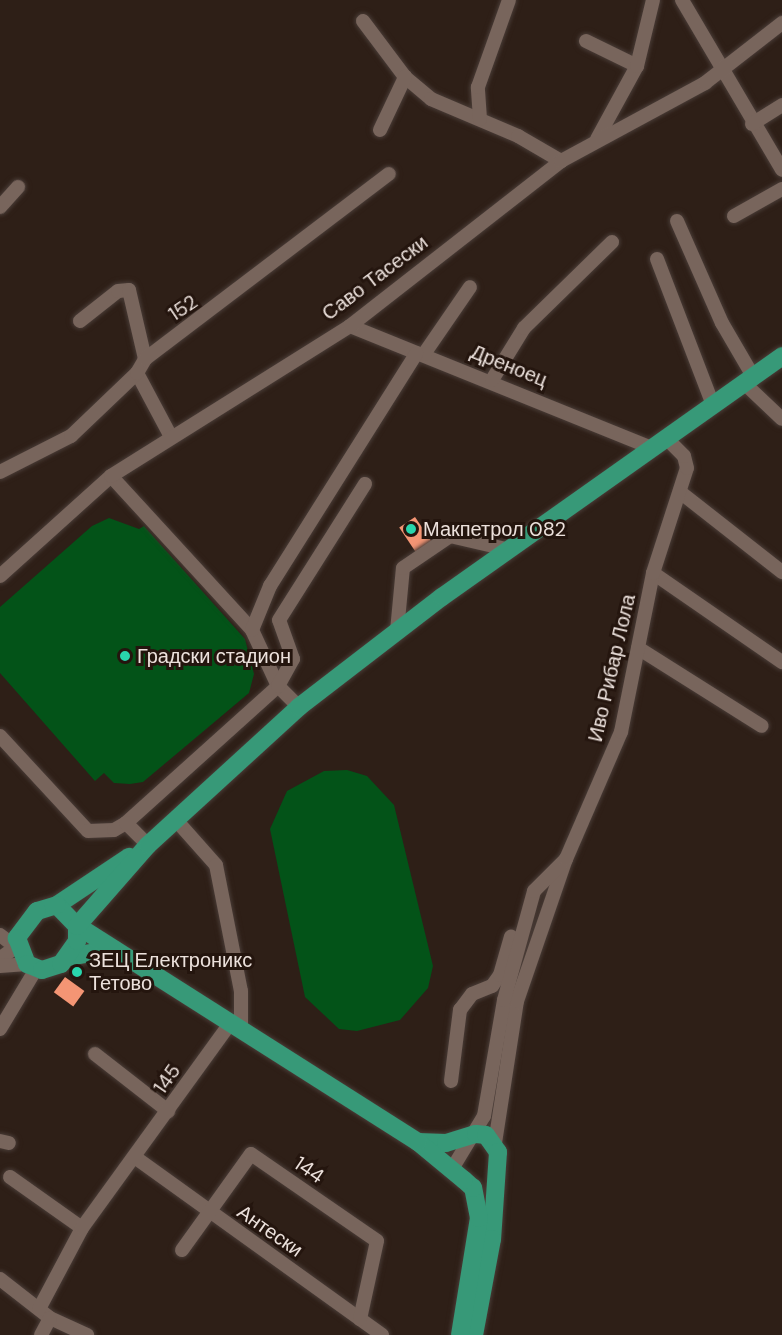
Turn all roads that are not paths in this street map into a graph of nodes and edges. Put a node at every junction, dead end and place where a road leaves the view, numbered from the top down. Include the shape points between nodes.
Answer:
1 (509, 0) edge
2 (653, 0) edge
3 (682, 0) edge
4 (363, 21) dead end
5 (782, 23) edge
6 (586, 41) dead end
7 (637, 66) junction
8 (721, 70) junction
9 (405, 76) junction
10 (782, 105) edge
11 (480, 119) junction
12 (752, 124) junction
13 (380, 130) dead end
14 (597, 139) junction
15 (561, 161) junction
16 (782, 170) edge
17 (389, 174) dead end
18 (18, 187) dead end
19 (782, 189) edge
20 (0, 207) edge
21 (734, 216) dead end
22 (677, 221) dead end
23 (612, 242) dead end
24 (657, 259) dead end
25 (470, 287) dead end
26 (80, 321) dead end
27 (350, 326) junction
28 (421, 353) junction
29 (782, 356) edge
30 (145, 359) junction
31 (137, 373) junction
32 (492, 380) junction
33 (749, 380) junction
34 (713, 405) junction
35 (782, 419) edge
36 (171, 437) junction
37 (659, 443) junction
38 (0, 471) edge
39 (111, 476) junction
40 (365, 484) dead end
41 (680, 492) junction
42 (510, 550) junction
43 (782, 572) edge
44 (653, 573) junction
45 (0, 576) edge
46 (252, 630) junction
47 (397, 631) junction
48 (638, 648) junction
49 (782, 662) edge
50 (278, 686) junction
51 (299, 707) junction
52 (762, 726) dead end
53 (0, 736) edge
54 (176, 820) junction
55 (126, 823) junction
56 (148, 845) junction
57 (566, 859) junction
58 (57, 905) junction
59 (522, 925) junction
60 (77, 927) junction
61 (0, 935) edge
62 (16, 947) junction
63 (113, 949) junction
64 (68, 957) junction
65 (0, 958) edge
66 (0, 966) edge
67 (31, 967) junction
68 (236, 1025) junction
69 (0, 1029) edge
70 (95, 1054) dead end
71 (451, 1082) dead end
72 (168, 1111) junction
73 (476, 1134) junction
74 (418, 1142) junction
75 (495, 1143) junction
76 (136, 1158) junction
77 (452, 1169) junction
78 (10, 1177) dead end
79 (497, 1180) junction
80 (473, 1188) junction
81 (206, 1211) junction
82 (82, 1228) junction
83 (182, 1250) dead end
84 (0, 1279) edge
85 (45, 1314) junction
86 (360, 1319) junction
87 (41, 1335) edge
88 (87, 1335) edge
89 (382, 1335) edge
90 (459, 1335) edge
91 (474, 1335) edge

1 - 11 street via 478,87
2 - 7 street
3 - 8 street
4 - 9 street
5 - 8 street, Саво Тасески
6 - 7 street
7 - 14 street
8 - 12 street
8 - 14 street, Саво Тасески
9 - 11 street via 452,112
9 - 13 street
10 - 12 street
11 - 15 street
12 - 16 street
14 - 15 street, Саво Тасески
15 - 27 street, Саво Тасески
17 - 30 street, 152
18 - 20 street
19 - 21 street
22 - 33 street
23 - 32 street via 524,328
24 - 34 street
25 - 28 street
26 - 30 street via 118,291 129,290
27 - 28 street, Дреноец
27 - 36 street, Саво Тасески
28 - 32 street, Дреноец
28 - 46 street via 270,586
29 - 33 main road
30 - 31 street, 152
31 - 36 street
31 - 38 street, 152 via 71,436
32 - 37 street, Дреноец
33 - 34 main road
33 - 35 street
34 - 37 main road
36 - 39 street, Саво Тасески
37 - 41 street, Иво Рибар Лола via 684,456 687,468
37 - 42 main road
39 - 45 street, Саво Тасески
39 - 46 street
40 - 50 street via 279,620 293,659
41 - 43 street
41 - 44 street, Иво Рибар Лола
42 - 47 main road
42 - 47 street via 450,536 403,568
44 - 48 street, Иво Рибар Лола
44 - 49 street
46 - 50 street
47 - 51 main road
48 - 52 street
48 - 57 street, Иво Рибар Лола via 621,732
50 - 51 street
50 - 55 street
51 - 54 main road
53 - 55 street via 88,831 114,830
54 - 56 main road
54 - 68 street via 216,865 242,991
55 - 56 street
56 - 58 main road
56 - 60 main road
57 - 59 street, Иво Рибар Лола via 534,891
57 - 75 street via 517,1001
58 - 60 main road
58 - 62 main road via 24,922
59 - 71 street via 513,930 500,975 492,986 472,993 460,1010
59 - 73 street, Иво Рибар Лола via 484,1116
60 - 63 main road
60 - 64 main road
61 - 62 street
62 - 65 street
62 - 67 main road
63 - 64 main road
63 - 68 main road
64 - 67 main road via 54,967
66 - 67 street
67 - 69 street
68 - 72 street, 145
68 - 74 main road
70 - 72 street
72 - 76 street, 145
73 - 74 main road via 446,1143
73 - 75 main road
73 - 77 street, Иво Рибар Лола via 458,1151
74 - 77 main road
75 - 79 main road
76 - 81 street, Антески
76 - 82 street, 145
77 - 80 main road
78 - 82 street
79 - 80 main road
79 - 91 main road
80 - 90 main road via 476,1248
81 - 83 street, 144
81 - 86 street, Антески
81 - 86 street, 144 via 251,1154 332,1209 377,1241
82 - 85 street, 145
84 - 85 street
85 - 87 street, 145
85 - 88 street
86 - 89 street, Антески

